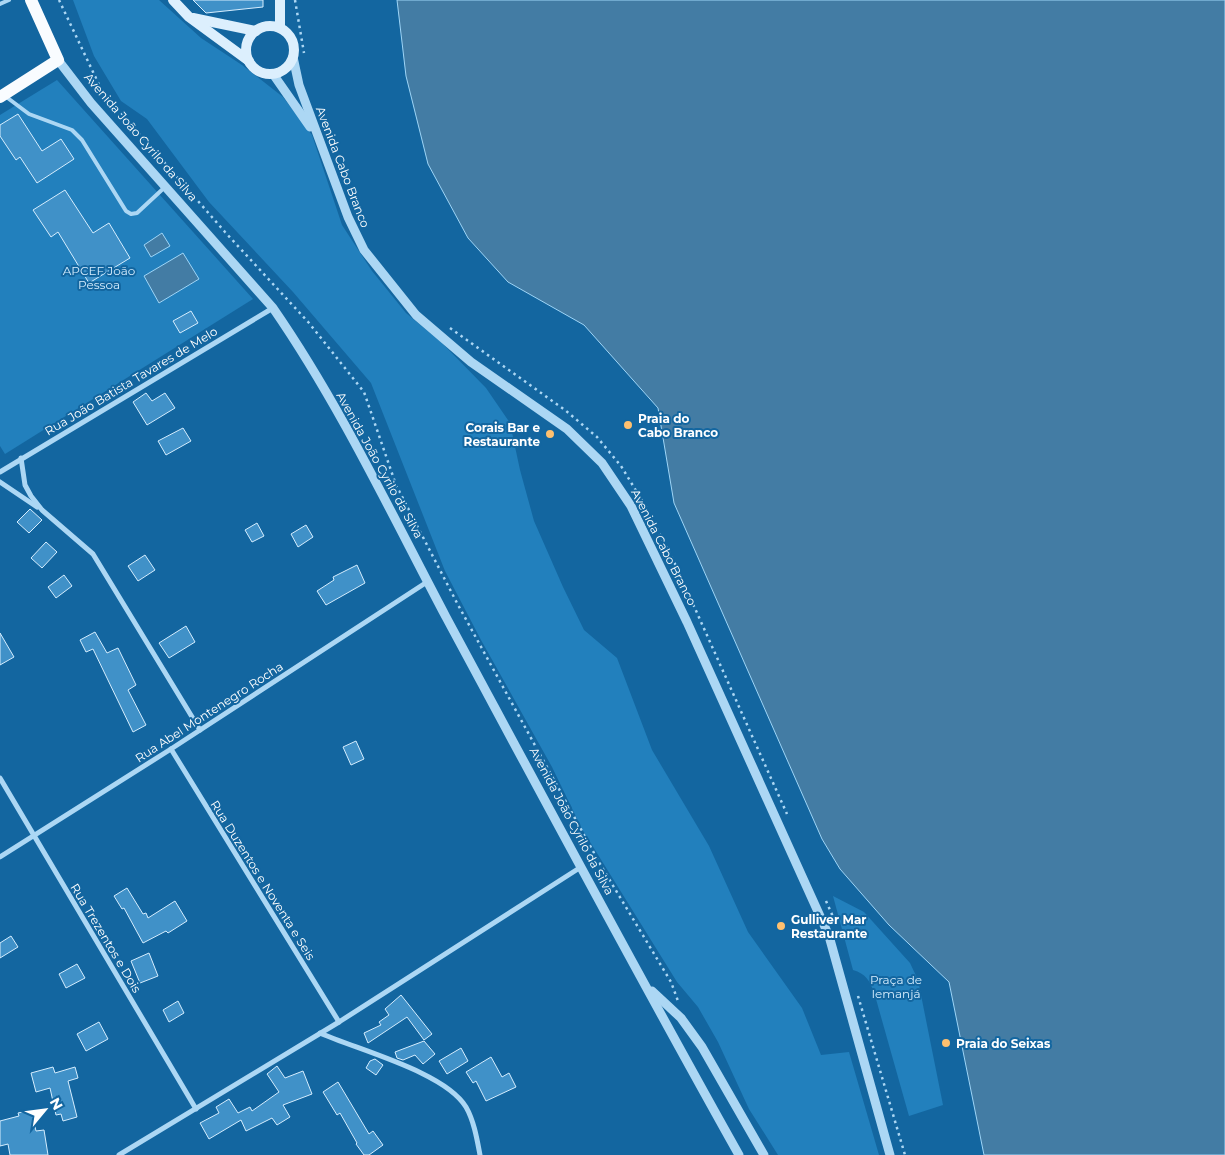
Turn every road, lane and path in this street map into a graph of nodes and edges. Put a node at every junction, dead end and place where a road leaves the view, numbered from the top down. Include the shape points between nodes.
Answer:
1 (9, 0) edge
2 (31, 0) edge
3 (173, 0) edge
4 (280, 0) edge
5 (295, 0) edge
6 (0, 4) edge
7 (189, 17) junction
8 (280, 28) junction
9 (256, 31) junction
10 (305, 56) dead end
11 (293, 57) junction
12 (58, 60) junction
13 (249, 61) junction
14 (273, 74) junction
15 (2, 96) edge
16 (322, 146) junction
17 (166, 187) junction
18 (273, 308) junction
19 (447, 326) dead end
20 (21, 458) junction
21 (1, 469) edge
22 (0, 482) edge
23 (42, 510) junction
24 (428, 582) junction
25 (200, 730) junction
26 (171, 749) junction
27 (0, 778) edge
28 (788, 817) dead end
29 (34, 836) junction
30 (0, 857) edge
31 (581, 867) junction
32 (822, 893) dead end
33 (836, 925) dead end
34 (645, 984) junction
35 (858, 993) dead end
36 (338, 1022) junction
37 (320, 1033) junction
38 (196, 1109) junction
39 (736, 1154) edge
40 (118, 1155) edge
41 (480, 1155) edge
42 (764, 1155) edge
43 (890, 1155) edge
44 (905, 1155) edge

1 - 6 lane
2 - 12 main road, Avenida João Cyrilo da Silva
3 - 7 main road
4 - 8 main road
5 - 10 path
7 - 9 main road
7 - 13 main road
8 - 9 main road via 268,26
8 - 11 main road via 292,40
9 - 13 main road via 246,50
11 - 14 main road via 284,70
11 - 16 street, Avenida Cabo Branco via 299,85
12 - 15 main road
12 - 17 street, Avenida João Cyrilo da Silva via 91,103
13 - 14 main road via 256,70
14 - 16 street
15 - 17 lane via 29,114 72,130 131,214 137,213
16 - 43 street, Avenida Cabo Branco via 355,234 405,303 471,362 567,429 602,463 622,491 667,578 829,936
17 - 18 street, Avenida João Cyrilo da Silva
18 - 20 street, Rua João Batista Tavares de Melo
18 - 24 street, Avenida João Cyrilo da Silva via 316,377
19 - 28 path via 565,410 597,437 621,466 676,566
20 - 21 street, Rua João Batista Tavares de Melo
20 - 23 street via 25,485
22 - 23 street
23 - 25 street via 93,554
24 - 25 street, Rua Abel Montenegro Rocha
24 - 31 street, Avenida João Cyrilo da Silva
25 - 26 street, Rua Abel Montenegro Rocha
26 - 29 street, Rua Abel Montenegro Rocha
26 - 36 street, Rua Duzentos e Noventa e Seis
27 - 29 street, Rua Trezentos e Dois
29 - 30 street, Rua Abel Montenegro Rocha
29 - 38 street, Rua Trezentos e Dois
31 - 34 street, Avenida João Cyrilo da Silva
31 - 36 street
32 - 33 path
34 - 39 street, Avenida João Cyrilo da Silva
34 - 42 street, Avenida João Cyrilo da Silva via 687,1026
35 - 44 path
36 - 37 street
37 - 38 street
37 - 41 street via 428,1076 451,1090 466,1107
38 - 40 street

